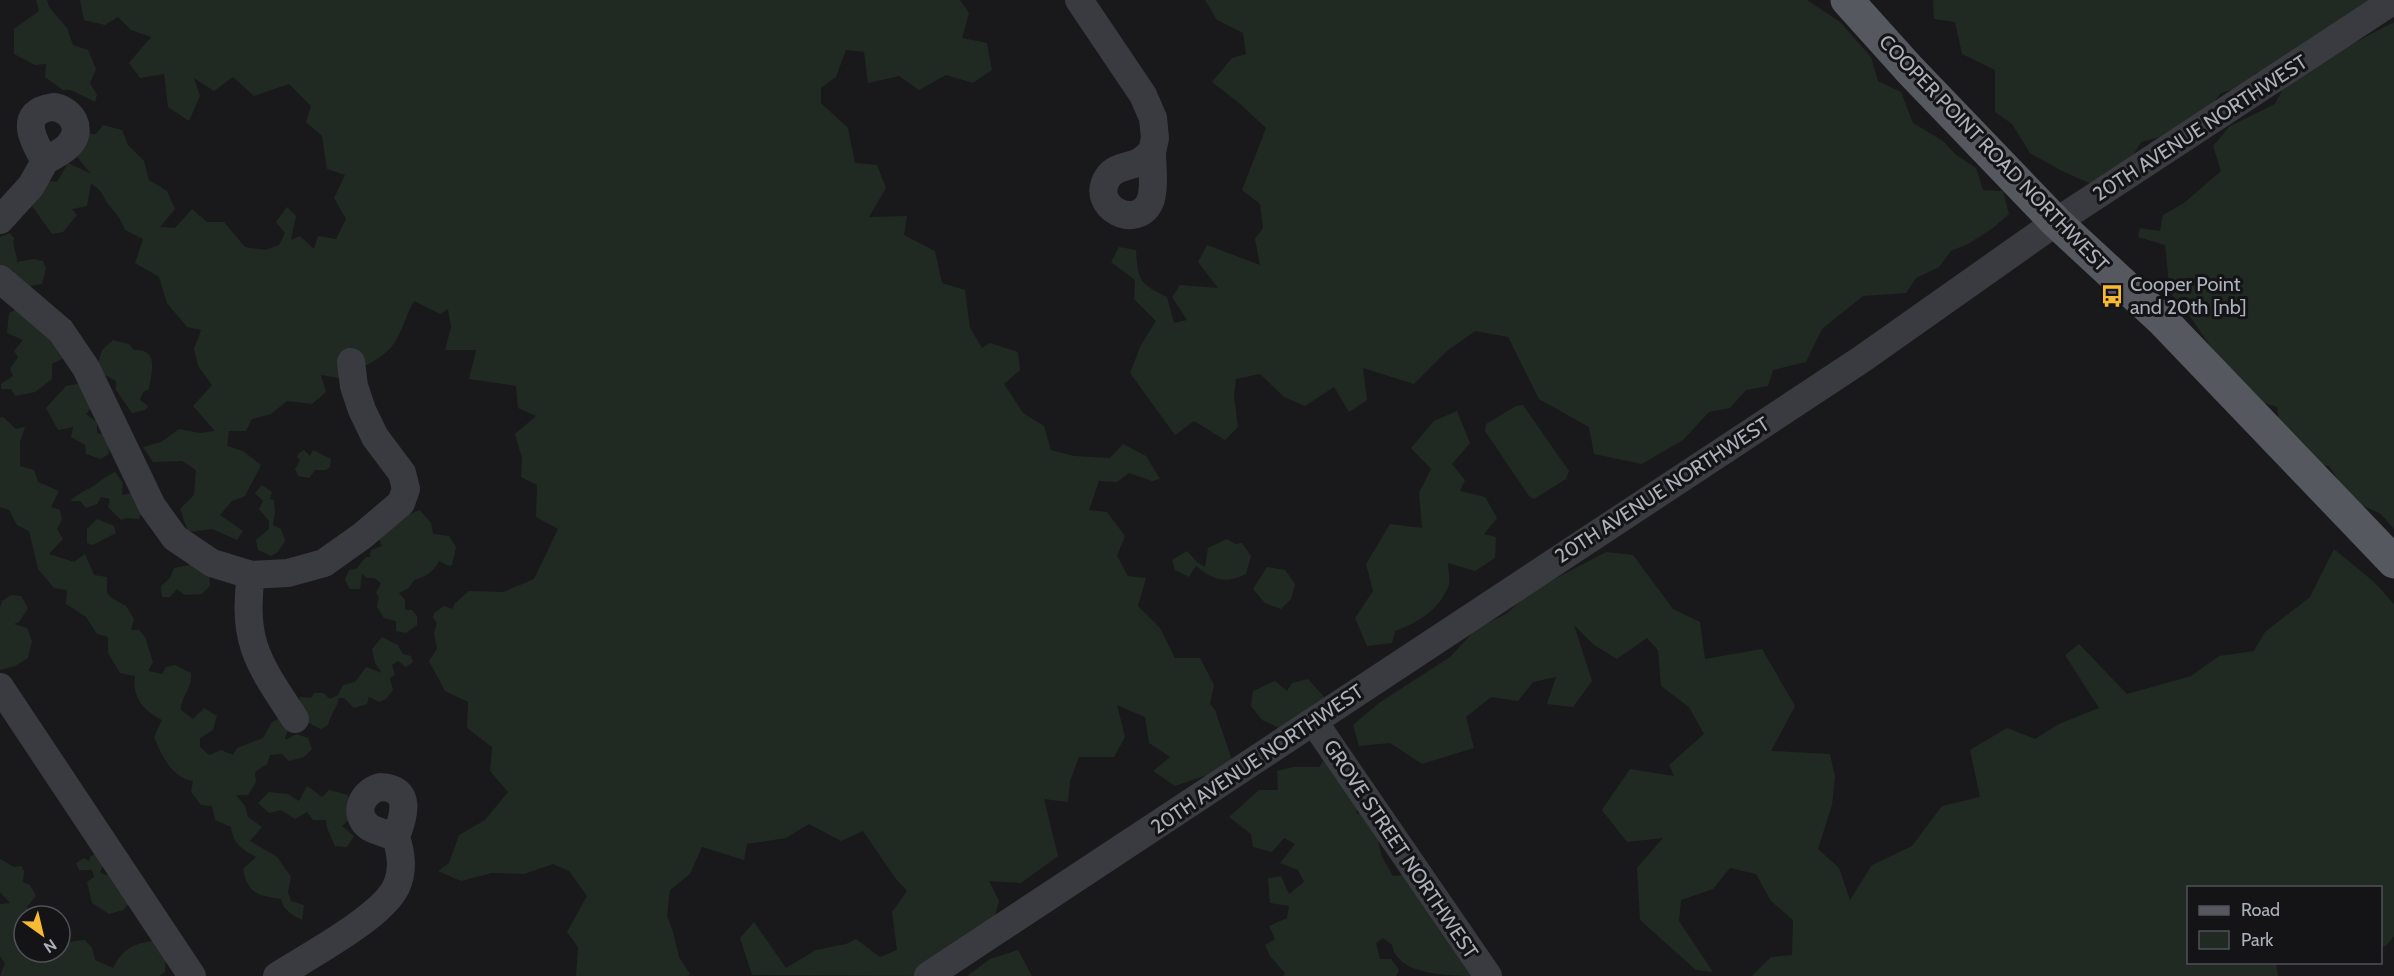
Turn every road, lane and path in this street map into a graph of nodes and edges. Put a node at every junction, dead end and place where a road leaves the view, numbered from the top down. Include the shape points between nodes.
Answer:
1 (1079, 0) edge
2 (1847, 0) edge
3 (2394, 0) edge
4 (1152, 152) dead end
5 (45, 161) dead end
6 (0, 220) edge
7 (2056, 222) junction
8 (0, 279) edge
9 (351, 362) dead end
10 (2394, 561) edge
11 (251, 575) junction
12 (0, 687) edge
13 (295, 719) dead end
14 (1314, 722) junction
15 (396, 837) dead end
16 (192, 976) edge
17 (277, 976) edge
18 (928, 976) edge
19 (1488, 976) edge

1 - 4 street via 1143,95 1153,118
2 - 7 main road, COOPER POINT ROAD NORTHWEST
3 - 7 street, 20TH AVENUE NORTHWEST
5 - 6 street via 32,186
7 - 10 main road, COOPER POINT ROAD NORTHWEST via 2164,322
7 - 14 street, 20TH AVENUE NORTHWEST via 1862,359
8 - 11 street via 61,331 86,368 152,506 175,538 212,563
9 - 11 street via 362,410 375,437 402,473 406,489 401,503 324,563 288,573
11 - 13 street via 250,639 265,672
12 - 16 street
14 - 18 street, 20TH AVENUE NORTHWEST
14 - 19 street, GROVE STREET NORTHWEST
15 - 17 street via 401,869 388,901

